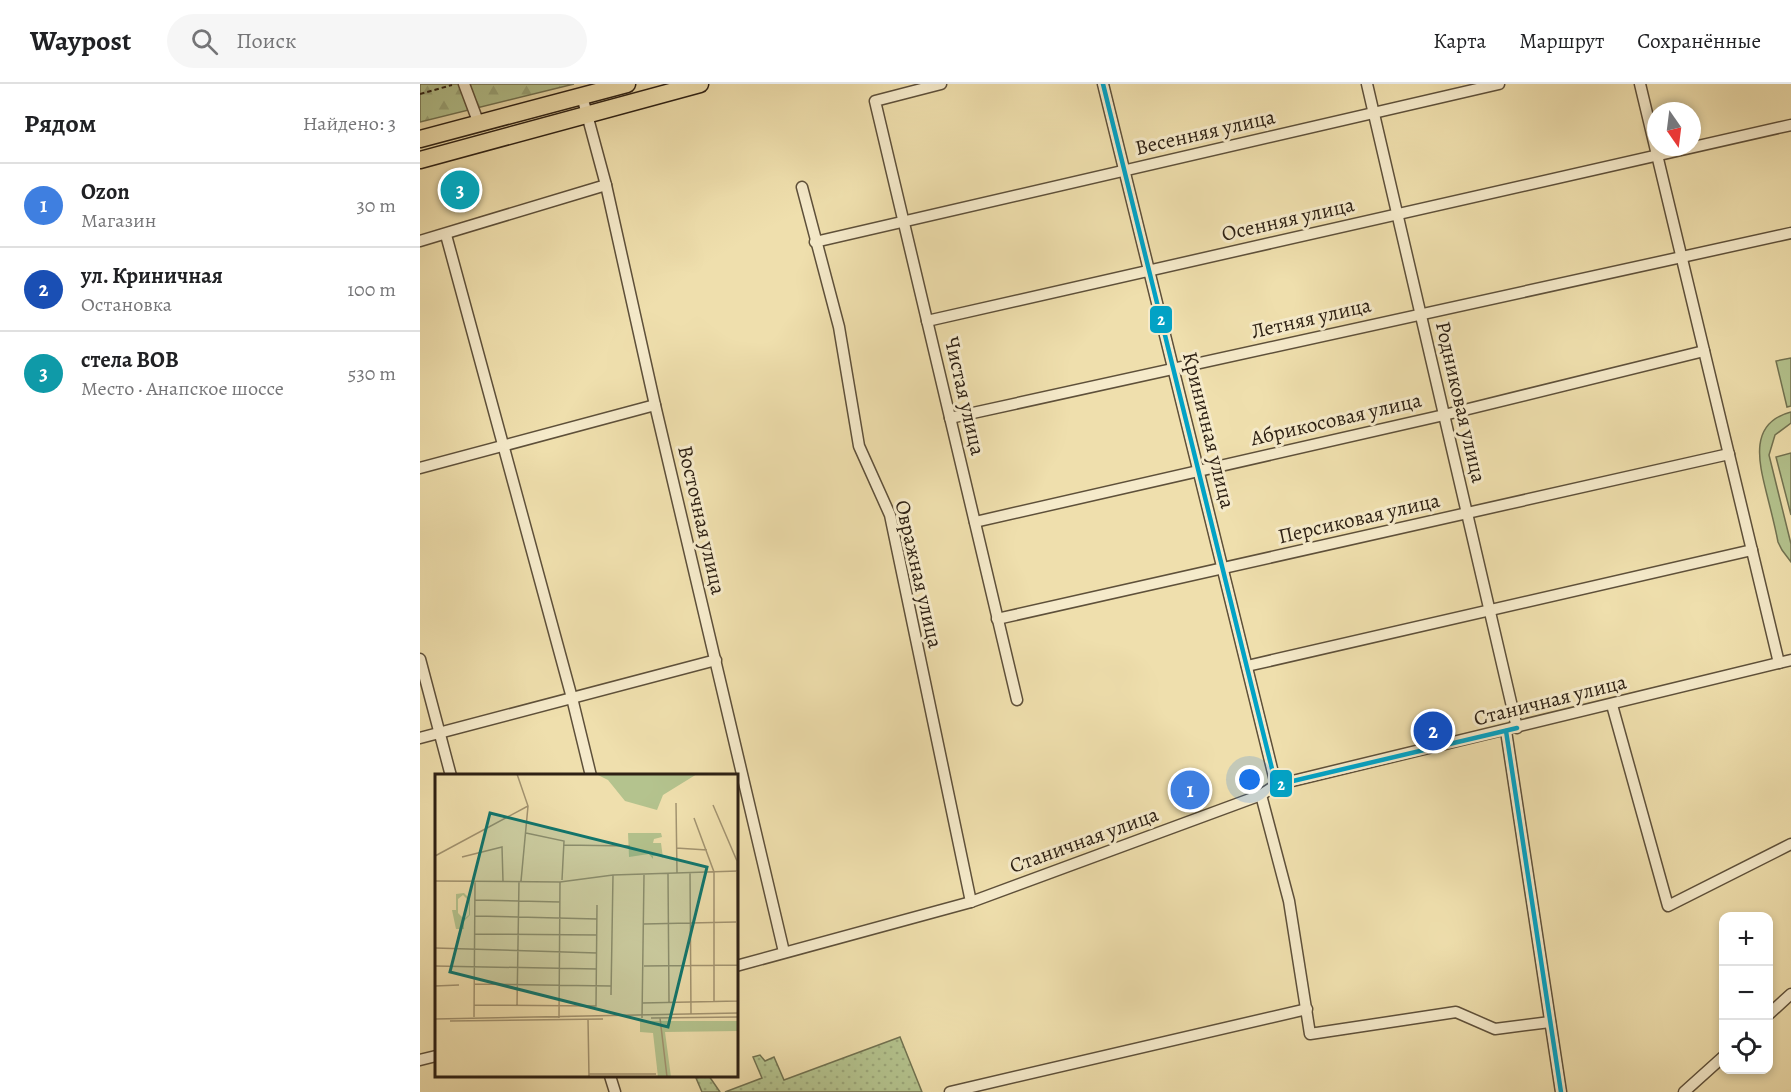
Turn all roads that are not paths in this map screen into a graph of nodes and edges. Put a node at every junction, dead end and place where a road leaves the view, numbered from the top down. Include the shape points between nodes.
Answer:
1 (464, 84) edge
2 (627, 84) edge
3 (700, 84) edge
4 (941, 84) edge
5 (1103, 84) edge
6 (1367, 84) edge
7 (1499, 84) edge
8 (1640, 84) edge
9 (582, 96) junction
10 (1374, 113) junction
11 (587, 114) junction
12 (1647, 114) edge
13 (479, 124) junction
14 (1791, 125) edge
15 (420, 139) edge
16 (1701, 146) edge
17 (1657, 156) joint
18 (420, 160) edge
19 (1124, 171) junction
20 (606, 185) junction
21 (802, 187) dead end
22 (1397, 215) junction
23 (904, 222) junction
24 (1791, 233) edge
25 (446, 234) junction
26 (420, 241) edge
27 (815, 242) junction
28 (1681, 256) junction
29 (1149, 270) junction
30 (1420, 313) junction
31 (927, 321) junction
32 (1704, 351) junction
33 (1174, 370) junction
34 (655, 405) junction
35 (1444, 415) junction
36 (950, 418) junction
37 (505, 446) junction
38 (1729, 454) junction
39 (420, 468) edge
40 (1198, 470) junction
41 (1467, 514) junction
42 (975, 522) junction
43 (1752, 550) junction
44 (1223, 569) junction
45 (1490, 611) junction
46 (998, 618) junction
47 (420, 659) edge
48 (716, 660) junction
49 (1791, 660) edge
50 (1779, 663) junction
51 (1247, 666) junction
52 (572, 698) junction
53 (1017, 700) dead end
54 (1612, 705) junction
55 (1512, 729) junction
56 (440, 732) junction
57 (420, 738) edge
58 (450, 774) edge
59 (591, 774) edge
60 (1276, 785) junction
61 (1261, 795) junction
62 (1791, 843) edge
63 (971, 902) junction
64 (784, 952) junction
65 (738, 965) edge
66 (1791, 994) edge
67 (1307, 1009) junction
68 (1773, 1010) edge
69 (1550, 1022) junction
70 (435, 1056) edge
71 (420, 1060) edge
72 (1719, 1060) edge
73 (610, 1077) edge
74 (615, 1092) edge
75 (950, 1092) edge
76 (1560, 1092) edge
77 (1683, 1092) edge

1 - 13 street
2 - 9 main road
3 - 11 main road
4 - 23 street, Чистая улица via 875,100
5 - 19 street, Криничная улица
6 - 10 street, Родниковая улица
7 - 10 street, Весенняя улица
8 - 12 street
9 - 11 street, Восточная улица
9 - 13 main road
10 - 19 street, Весенняя улица
10 - 22 street, Родниковая улица
11 - 18 main road
11 - 20 street, Восточная улица
13 - 15 main road
14 - 16 street, Осенняя улица
17 - 22 street, Осенняя улица
17 - 28 street
19 - 23 street, Весенняя улица
19 - 29 street, Криничная улица
20 - 25 street
20 - 34 street, Восточная улица
21 - 27 street, Овражная улица
22 - 29 street, Осенняя улица
22 - 30 street, Родниковая улица
23 - 27 street, Весенняя улица
23 - 31 street, Чистая улица
24 - 28 street, Летняя улица
25 - 26 street
25 - 37 street
27 - 63 street, Овражная улица via 839,327 859,446 890,515
28 - 30 street, Летняя улица
28 - 32 street
29 - 31 street, Осенняя улица
29 - 33 street, Криничная улица
30 - 33 street, Летняя улица
30 - 35 street, Родниковая улица
31 - 36 street, Чистая улица
32 - 35 street, Абрикосовая улица
32 - 38 street
33 - 36 street, Летняя улица
33 - 40 street, Криничная улица
34 - 37 street
34 - 48 street, Восточная улица
35 - 40 street, Абрикосовая улица
35 - 41 street, Родниковая улица
36 - 42 street, Чистая улица
37 - 39 street
37 - 52 street
38 - 41 street, Персиковая улица
38 - 43 street
40 - 42 street, Абрикосовая улица
40 - 44 street, Криничная улица
41 - 44 street, Персиковая улица
41 - 45 street, Родниковая улица
42 - 46 street, Чистая улица
43 - 45 street
43 - 50 street
44 - 46 street, Персиковая улица
44 - 51 street, Криничная улица
45 - 51 street
45 - 55 street, Родниковая улица
46 - 53 street, Чистая улица
47 - 56 street
48 - 52 street
48 - 64 street, Восточная улица
49 - 50 street, Станичная улица
50 - 54 street, Станичная улица
51 - 60 street, Криничная улица
52 - 56 street
52 - 59 street
54 - 55 street, Станичная улица
54 - 62 street via 1668,906
55 - 60 street, Станичная улица
55 - 69 street, Родниковая улица
56 - 57 street
56 - 58 street
60 - 61 street, Станичная улица
61 - 63 street, Станичная улица
61 - 67 street via 1289,901
63 - 64 street, Станичная улица
64 - 65 street, Станичная улица
66 - 68 street
67 - 69 street via 1310,1034 1456,1012 1495,1029
67 - 75 street
69 - 76 street, Родниковая улица
70 - 71 street
72 - 77 street
73 - 74 street

